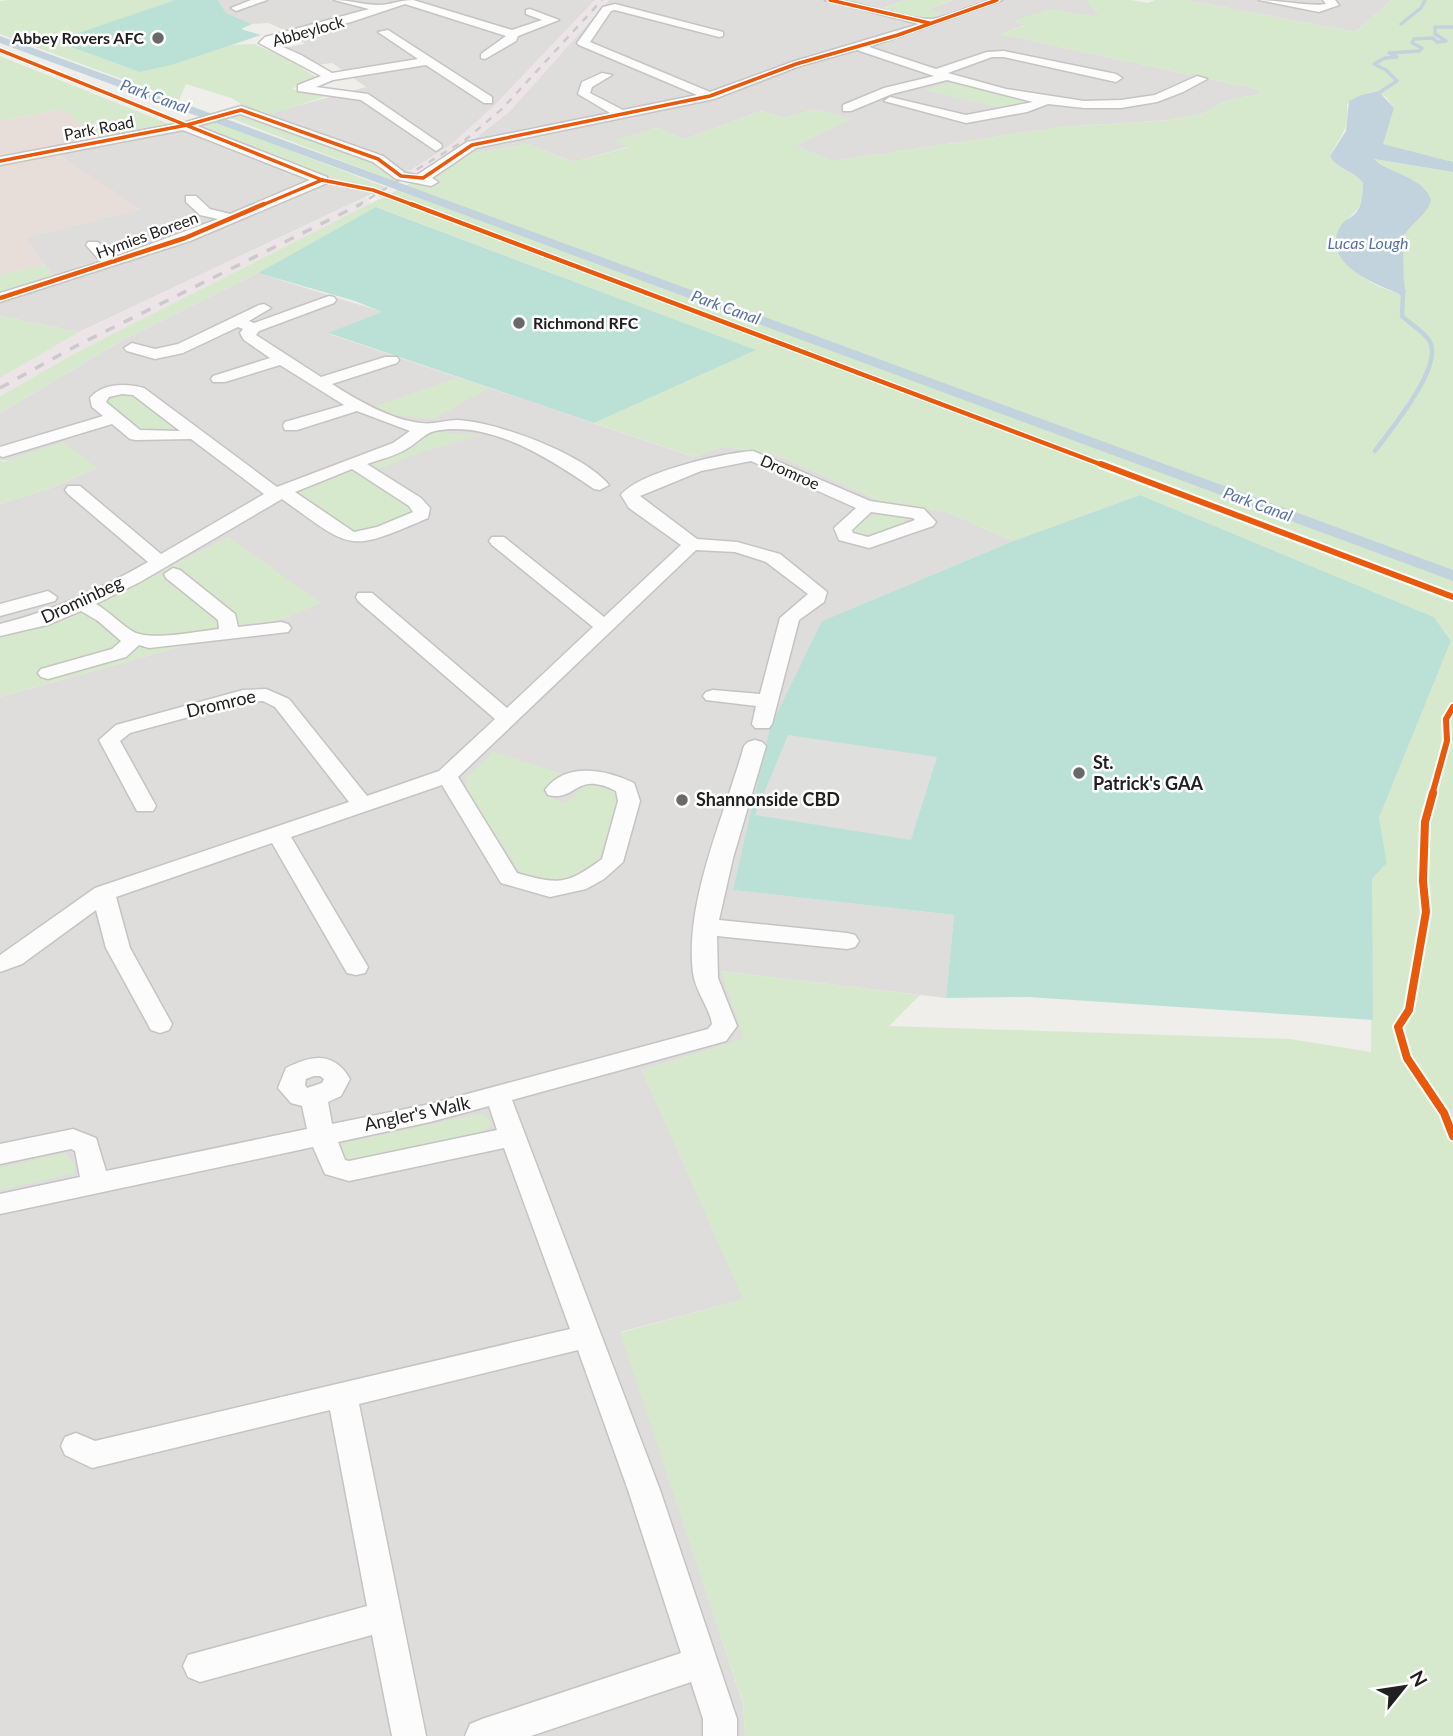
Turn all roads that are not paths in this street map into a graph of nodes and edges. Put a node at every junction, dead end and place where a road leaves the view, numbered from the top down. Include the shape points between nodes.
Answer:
1 (262, 0) edge
2 (338, 0) edge
3 (830, 0) edge
4 (997, 0) edge
5 (1264, 0) edge
6 (1328, 0) edge
7 (405, 1) edge
8 (236, 8) dead end
9 (382, 9) junction
10 (530, 12) dead end
11 (929, 23) junction
12 (384, 32) dead end
13 (512, 34) junction
14 (719, 34) dead end
15 (856, 46) junction
16 (485, 56) dead end
17 (428, 61) junction
18 (606, 75) dead end
19 (940, 75) junction
20 (330, 77) junction
21 (1116, 78) dead end
22 (1200, 79) dead end
23 (710, 96) junction
24 (488, 100) dead end
25 (1048, 100) junction
26 (890, 102) dead end
27 (847, 108) dead end
28 (623, 115) junction
29 (185, 126) junction
30 (436, 147) dead end
31 (0, 161) edge
32 (191, 199) dead end
33 (230, 218) junction
34 (93, 245) dead end
35 (110, 264) junction
36 (0, 298) edge
37 (329, 300) dead end
38 (264, 308) dead end
39 (235, 322) junction
40 (254, 328) junction
41 (132, 348) dead end
42 (282, 359) junction
43 (391, 360) dead end
44 (219, 379) dead end
45 (320, 383) junction
46 (357, 406) junction
47 (115, 418) junction
48 (291, 426) dead end
49 (422, 429) junction
50 (195, 433) junction
51 (3, 453) dead end
52 (355, 463) junction
53 (600, 485) dead end
54 (74, 490) dead end
55 (279, 493) junction
56 (866, 506) dead end
57 (498, 541) dead end
58 (692, 544) junction
59 (166, 568) junction
60 (48, 597) dead end
61 (365, 597) dead end
62 (80, 603) junction
63 (0, 624) edge
64 (281, 628) dead end
65 (606, 628) junction
66 (229, 633) junction
67 (134, 640) junction
68 (48, 673) dead end
69 (713, 696) dead end
70 (768, 701) junction
71 (508, 720) junction
72 (447, 776) junction
73 (556, 790) dead end
74 (363, 805) junction
75 (145, 806) dead end
76 (279, 835) junction
77 (103, 892) junction
78 (708, 927) junction
79 (847, 941) dead end
80 (0, 964) edge
81 (356, 967) dead end
82 (160, 1024) dead end
83 (498, 1096) junction
84 (314, 1098) dead end
85 (321, 1134) junction
86 (513, 1136) junction
87 (0, 1154) edge
88 (95, 1182) junction
89 (0, 1204) edge
90 (588, 1336) junction
91 (342, 1396) junction
92 (76, 1446) dead end
93 (386, 1616) junction
94 (702, 1662) junction
95 (200, 1667) dead end
96 (409, 1736) edge
97 (482, 1736) edge
98 (720, 1736) edge

1 - 8 street
2 - 9 street
3 - 11 street
4 - 11 street
5 - 6 street via 1319,9 1334,5
7 - 9 street, Abbeylock
7 - 13 street
9 - 20 street, Abbeylock via 265,43
10 - 13 street via 553,20
11 - 15 street
12 - 17 street
13 - 16 street via 505,46
14 - 23 street via 615,7 607,9 583,43
15 - 19 street
15 - 23 street
17 - 20 street
17 - 24 street
18 - 28 street via 586,85 584,94
19 - 21 street via 991,54 1004,54
19 - 25 street
19 - 27 street
20 - 30 street via 302,88 364,97
22 - 25 street via 1171,94 1136,102 1082,105
23 - 28 street
25 - 26 street via 966,118
28 - 29 street, Park Road via 472,145 424,181 401,176 378,159 246,112
29 - 31 street, Park Road
29 - 33 street, Hymies Boreen via 322,180
32 - 33 street via 205,212
33 - 35 street, Hymies Boreen
34 - 35 street
35 - 36 street, Hymies Boreen
37 - 40 street
38 - 39 street
39 - 40 street
39 - 41 street via 170,352 155,354
40 - 42 street via 249,337
42 - 44 street
42 - 45 street
43 - 45 street
45 - 46 street
46 - 48 street
46 - 49 street via 397,424
47 - 50 street via 136,435
47 - 50 street via 98,404 98,398 132,389
47 - 51 street
49 - 52 street, Drominbeg via 397,448
49 - 53 street via 464,427 505,434 562,458
50 - 55 street
52 - 55 street, Drominbeg
52 - 55 street via 415,502 422,514 353,538
54 - 59 street
55 - 59 street, Drominbeg
56 - 58 street, Dromroe via 753,456 713,462 630,495 635,504
57 - 65 street
58 - 65 street
58 - 70 street via 737,547 773,558 818,592 817,598 790,618
59 - 62 street, Drominbeg
59 - 66 street via 228,618
60 - 63 street, Drominbeg
61 - 71 street
62 - 63 street, Drominbeg via 45,619
62 - 67 street
64 - 66 street
65 - 71 street
66 - 67 street
67 - 68 street via 119,653
69 - 70 street
70 - 78 street, Angler's Walk via 713,894
71 - 72 street
72 - 73 street via 509,878 550,890 578,884 612,862 629,801 626,788 608,778 580,776
72 - 74 street
74 - 75 street, Dromroe via 282,703 266,695 243,696 123,729 109,740
74 - 76 street
76 - 77 street
76 - 81 street
77 - 80 street
77 - 82 street via 118,948
78 - 79 street
78 - 83 street, Angler's Walk via 705,973 724,1013 725,1026 717,1035
83 - 85 street, Angler's Walk
83 - 86 street
84 - 85 street
85 - 86 street via 335,1167 349,1171
85 - 88 street, Angler's Walk
86 - 90 street
87 - 88 street via 73,1139 87,1146
88 - 89 street, Angler's Walk
90 - 91 street
90 - 94 street
91 - 92 street via 92,1455
91 - 93 street
93 - 95 street
93 - 96 street
94 - 97 street
94 - 98 street via 720,1719

